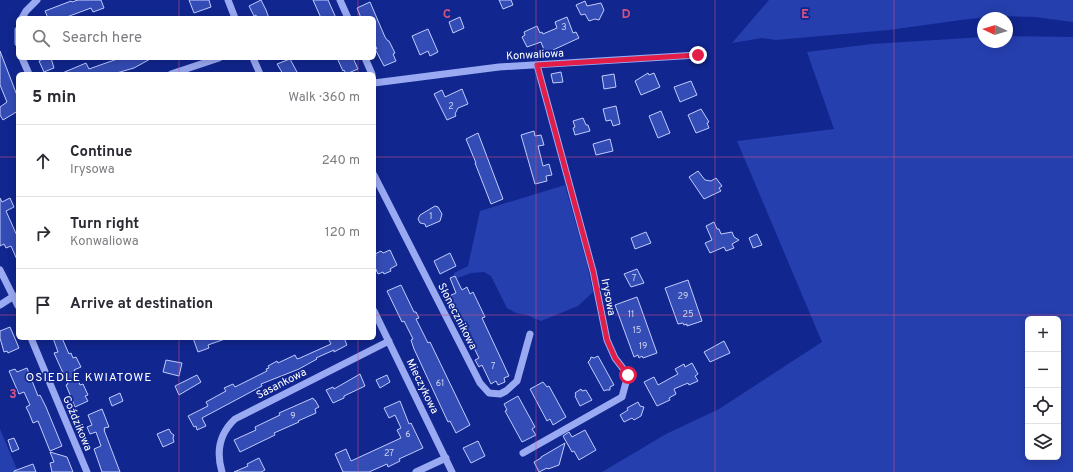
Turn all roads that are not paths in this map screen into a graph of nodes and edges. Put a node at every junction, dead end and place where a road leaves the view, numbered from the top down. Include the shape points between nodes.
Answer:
1 (37, 0) edge
2 (228, 0) edge
3 (340, 0) edge
4 (23, 16) edge
5 (234, 16) edge
6 (347, 16) edge
7 (698, 55) dead end
8 (23, 60) edge
9 (213, 60) edge
10 (254, 60) edge
11 (366, 60) edge
12 (537, 65) junction
13 (28, 72) edge
14 (177, 72) edge
15 (259, 72) edge
16 (371, 72) edge
17 (376, 82) edge
18 (376, 179) edge
19 (0, 270) edge
20 (14, 296) junction
21 (16, 301) edge
22 (0, 304) edge
23 (376, 315) edge
24 (530, 334) dead end
25 (32, 340) edge
26 (389, 341) junction
27 (523, 453) dead end
28 (446, 458) junction
29 (87, 472) edge
30 (222, 472) edge
31 (416, 472) edge
32 (452, 472) edge

1 - 4 street
2 - 5 street
3 - 6 street
7 - 12 street, Konwaliowa
8 - 13 street
9 - 14 street
10 - 15 street
11 - 16 street
12 - 17 street, Konwaliowa
12 - 27 street, Irysowa via 593,271 607,340 615,358 628,375 622,397
18 - 24 street, Słonecznikowa via 480,383 489,393 500,394 517,381
19 - 20 street
20 - 21 street
20 - 22 street
23 - 26 street, Mieczykowa
25 - 29 street, Goździkowa
26 - 28 street, Mieczykowa
26 - 30 street, Sasankowa via 235,419 226,428 220,444 219,461
28 - 31 street
28 - 32 street, Mieczykowa

